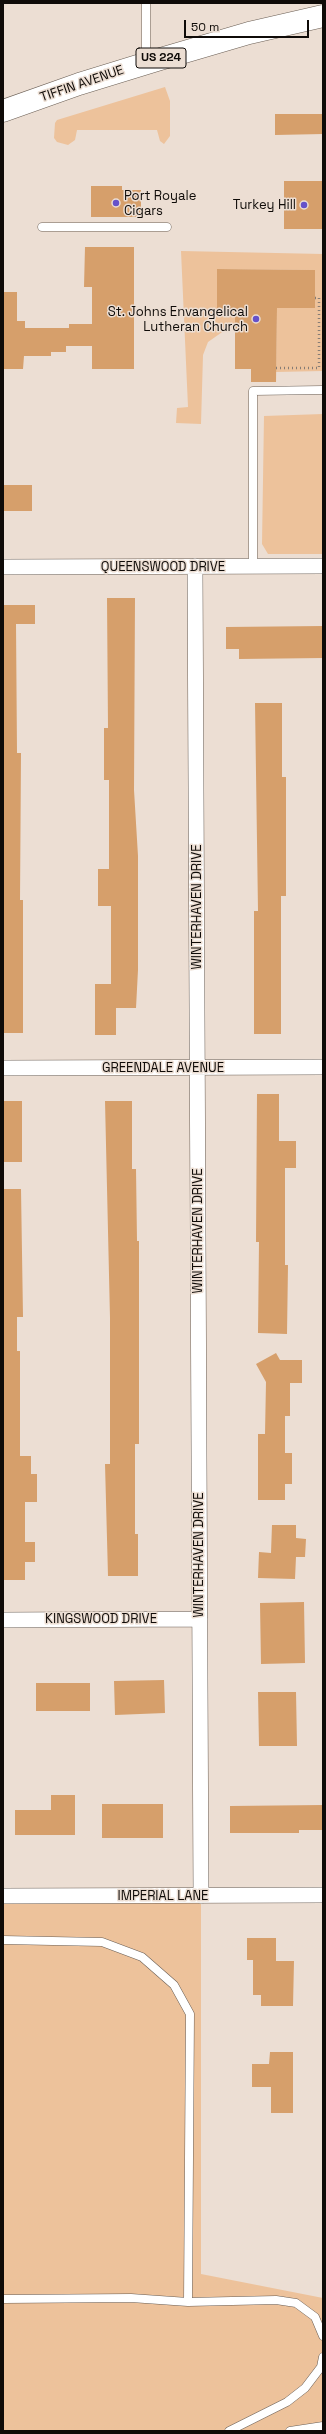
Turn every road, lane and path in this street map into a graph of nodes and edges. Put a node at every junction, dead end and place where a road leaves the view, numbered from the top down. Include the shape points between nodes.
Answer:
1 (146, 3) edge
2 (323, 16) edge
3 (146, 63) junction
4 (3, 111) edge
5 (42, 227) dead end
6 (167, 228) dead end
7 (315, 298) dead end
8 (276, 368) dead end
9 (323, 390) edge
10 (195, 566) junction
11 (253, 566) junction
12 (323, 566) edge
13 (3, 568) edge
14 (323, 1067) edge
15 (3, 1068) edge
16 (197, 1068) junction
17 (200, 1619) junction
18 (3, 1620) edge
19 (323, 1895) edge
20 (3, 1896) edge
21 (201, 1896) junction
22 (3, 1940) edge
23 (3, 2299) edge
24 (188, 2302) junction
25 (323, 2336) edge
26 (323, 2357) edge
27 (323, 2426) edge
28 (229, 2431) edge
29 (290, 2431) edge

1 - 3 lane
2 - 3 highway, TIFFIN AVENUE / US 224 via 249,33
3 - 4 highway, TIFFIN AVENUE / US 224
5 - 6 lane
7 - 8 path via 319,298 319,368
9 - 11 lane via 253,391
10 - 11 street, QUEENSWOOD DRIVE
10 - 13 street, QUEENSWOOD DRIVE
10 - 16 street, WINTERHAVEN DRIVE
11 - 12 street, QUEENSWOOD DRIVE
14 - 16 street, GREENDALE AVENUE
15 - 16 street, GREENDALE AVENUE
16 - 17 street, WINTERHAVEN DRIVE
17 - 18 street, KINGSWOOD DRIVE
17 - 21 street, WINTERHAVEN DRIVE
19 - 21 street, IMPERIAL LANE
20 - 21 street, IMPERIAL LANE
22 - 24 lane via 102,1942 142,1957 174,1985 190,2014
23 - 24 lane via 131,2298
24 - 25 lane via 276,2300 296,2304 315,2317
26 - 28 lane via 321,2367 305,2388 287,2402
27 - 29 lane

